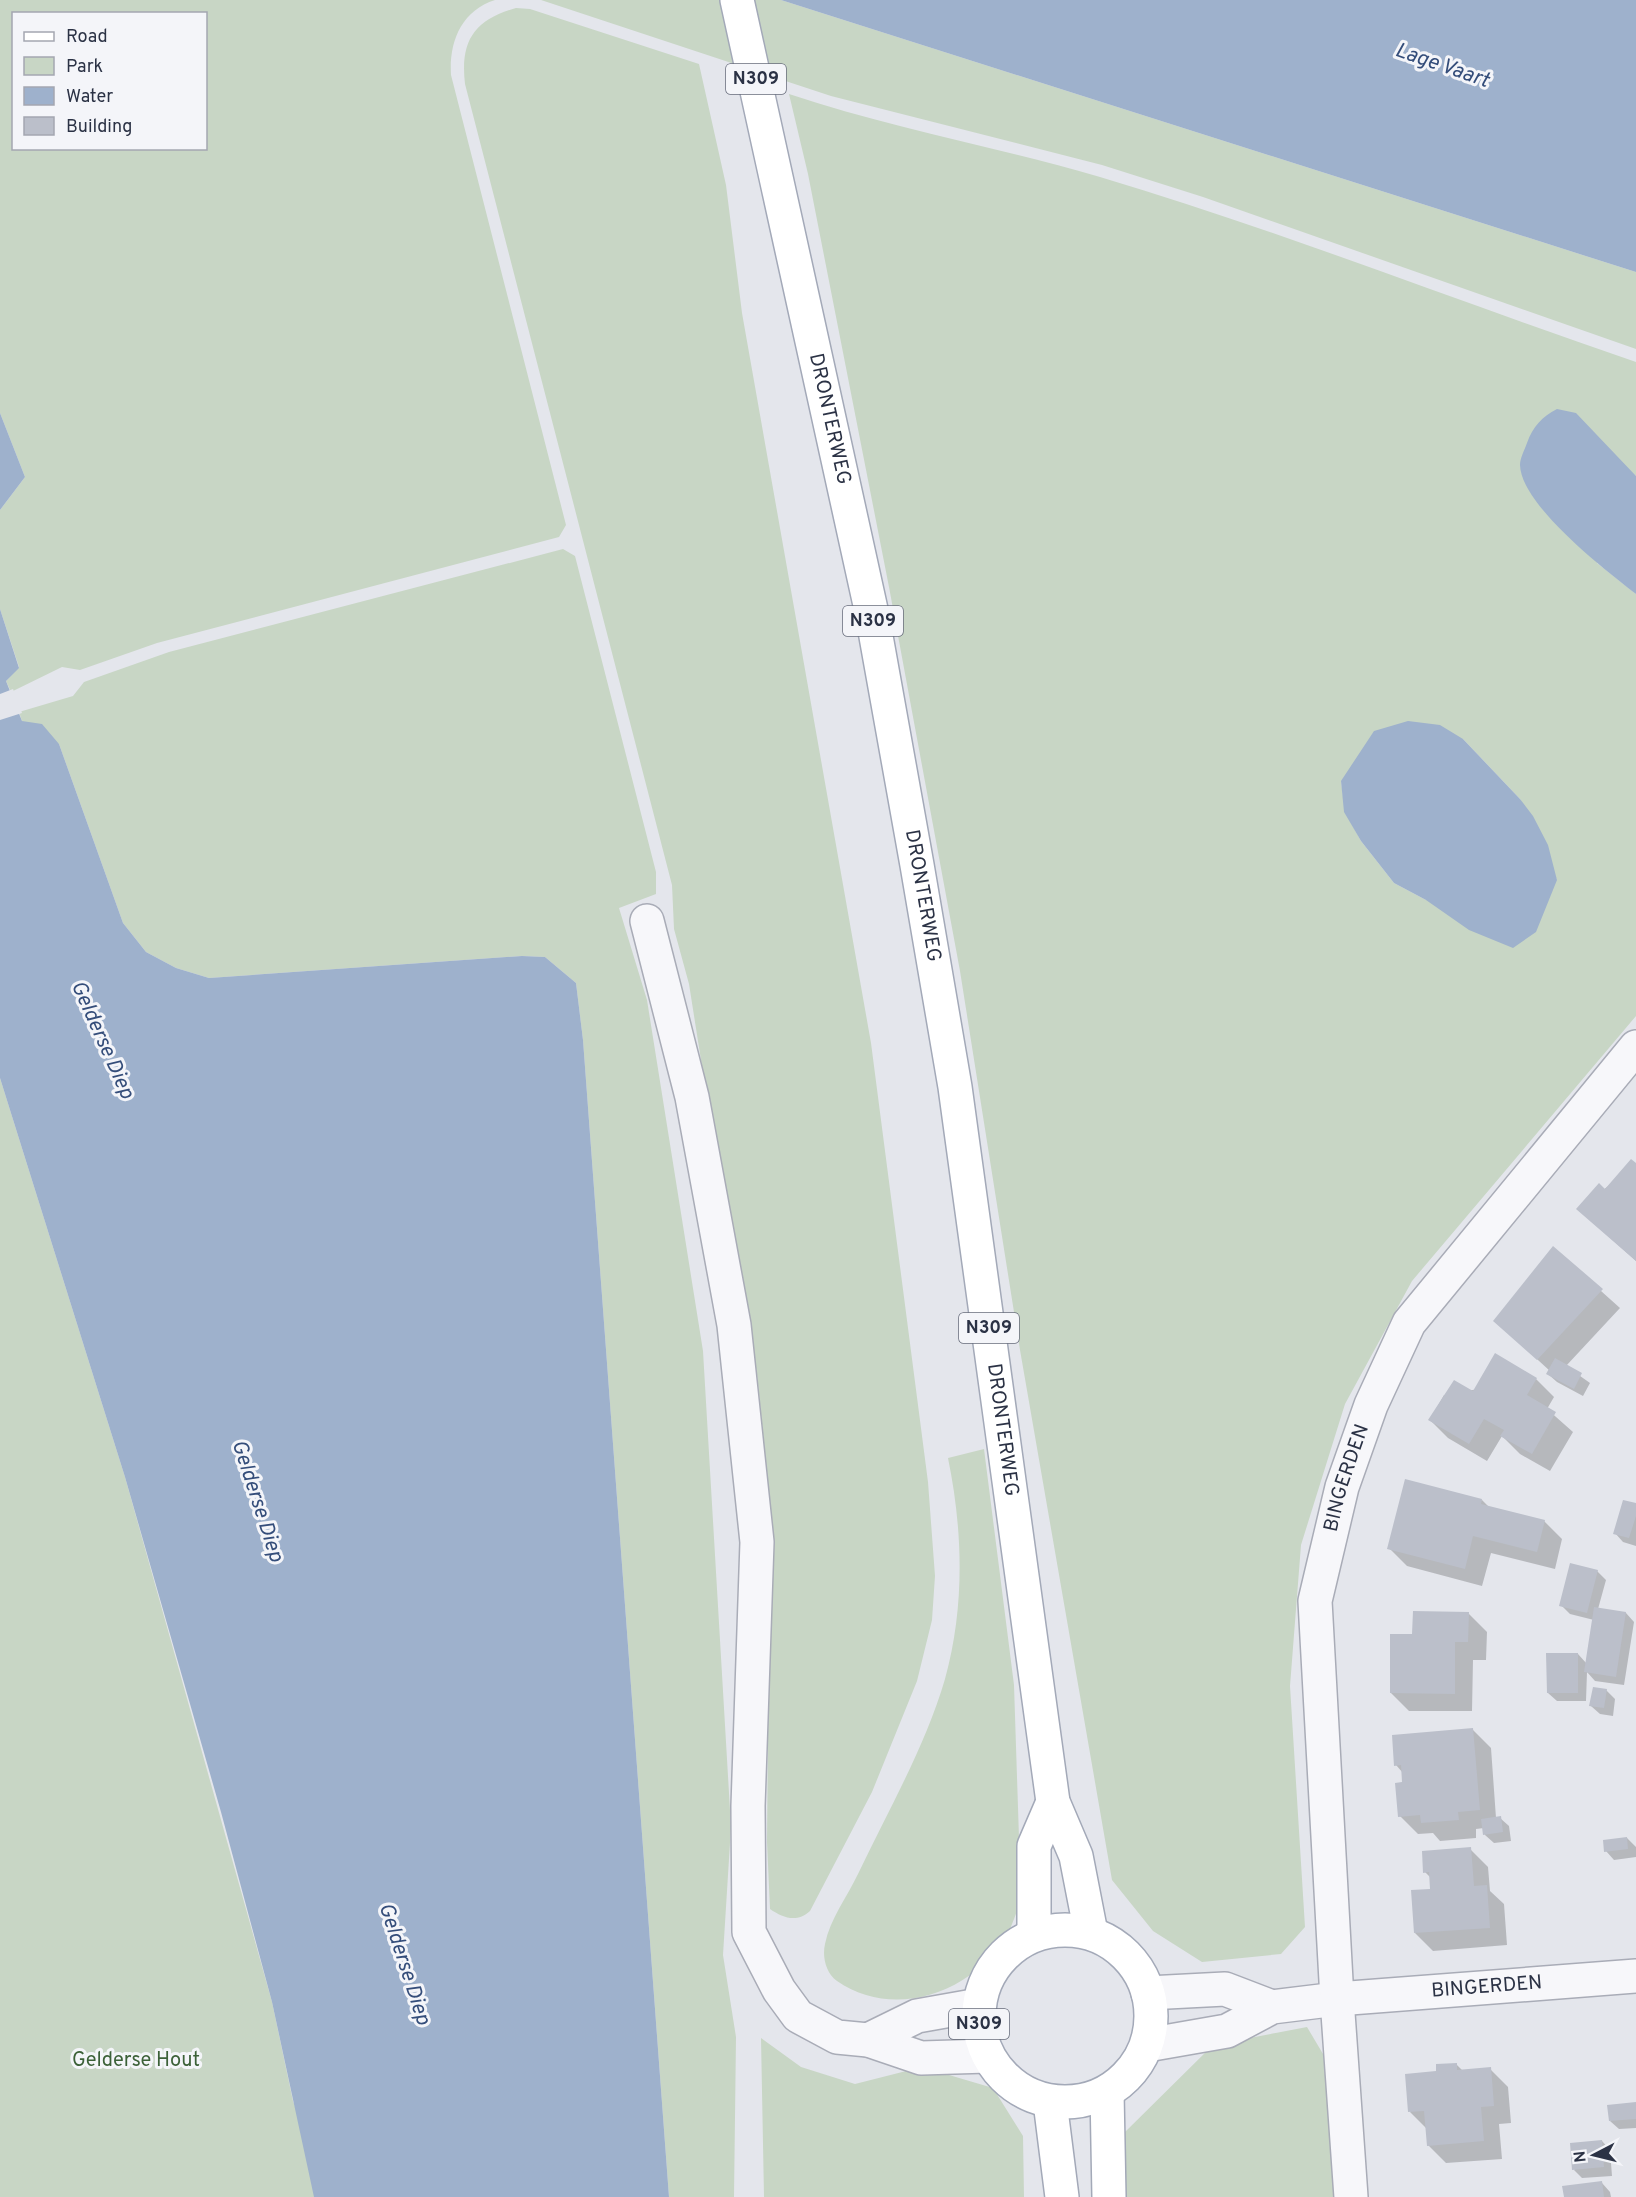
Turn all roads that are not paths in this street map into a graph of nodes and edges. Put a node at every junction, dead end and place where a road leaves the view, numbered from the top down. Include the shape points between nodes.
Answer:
1 (737, 0) edge
2 (647, 921) dead end
3 (1636, 1047) edge
4 (1053, 1802) junction
5 (1091, 1933) junction
6 (1034, 1934) junction
7 (1636, 1976) edge
8 (1148, 1993) junction
9 (1337, 1999) junction
10 (979, 2005) junction
11 (1272, 2007) junction
12 (868, 2040) junction
13 (1146, 2045) junction
14 (988, 2056) junction
15 (1107, 2092) junction
16 (1050, 2102) junction
17 (1062, 2197) edge
18 (1109, 2197) edge
19 (1351, 2197) edge

1 - 4 main road, DRONTERWEG / N309 via 872,614 917,865 955,1087
2 - 12 street via 692,1097 734,1325 756,1531 748,1806 749,1932 778,1989 798,2016 837,2037
3 - 9 street, BINGERDEN via 1409,1323 1371,1405 1342,1487 1315,1601
4 - 5 main road, DRONTERWEG / N309 via 1076,1856
4 - 6 main road via 1034,1846
5 - 6 main road, N309 via 1063,1929
5 - 8 main road, N309 via 1127,1956 1141,1973
6 - 10 main road, N309 via 1013,1946 997,1962 985,1982
7 - 9 street, BINGERDEN
8 - 11 street, BINGERDEN via 1226,1989
8 - 13 main road, N309 via 1151,2019
9 - 11 street, BINGERDEN
9 - 19 street, BINGERDEN
10 - 12 street via 917,2016
10 - 14 main road, N309 via 980,2031
11 - 13 street, BINGERDEN via 1227,2031
12 - 14 street via 921,2058
13 - 15 main road, N309 via 1130,2072
14 - 16 main road, N309 via 1004,2078 1025,2093
15 - 16 main road, N309 via 1079,2102
15 - 18 main road
16 - 17 main road

